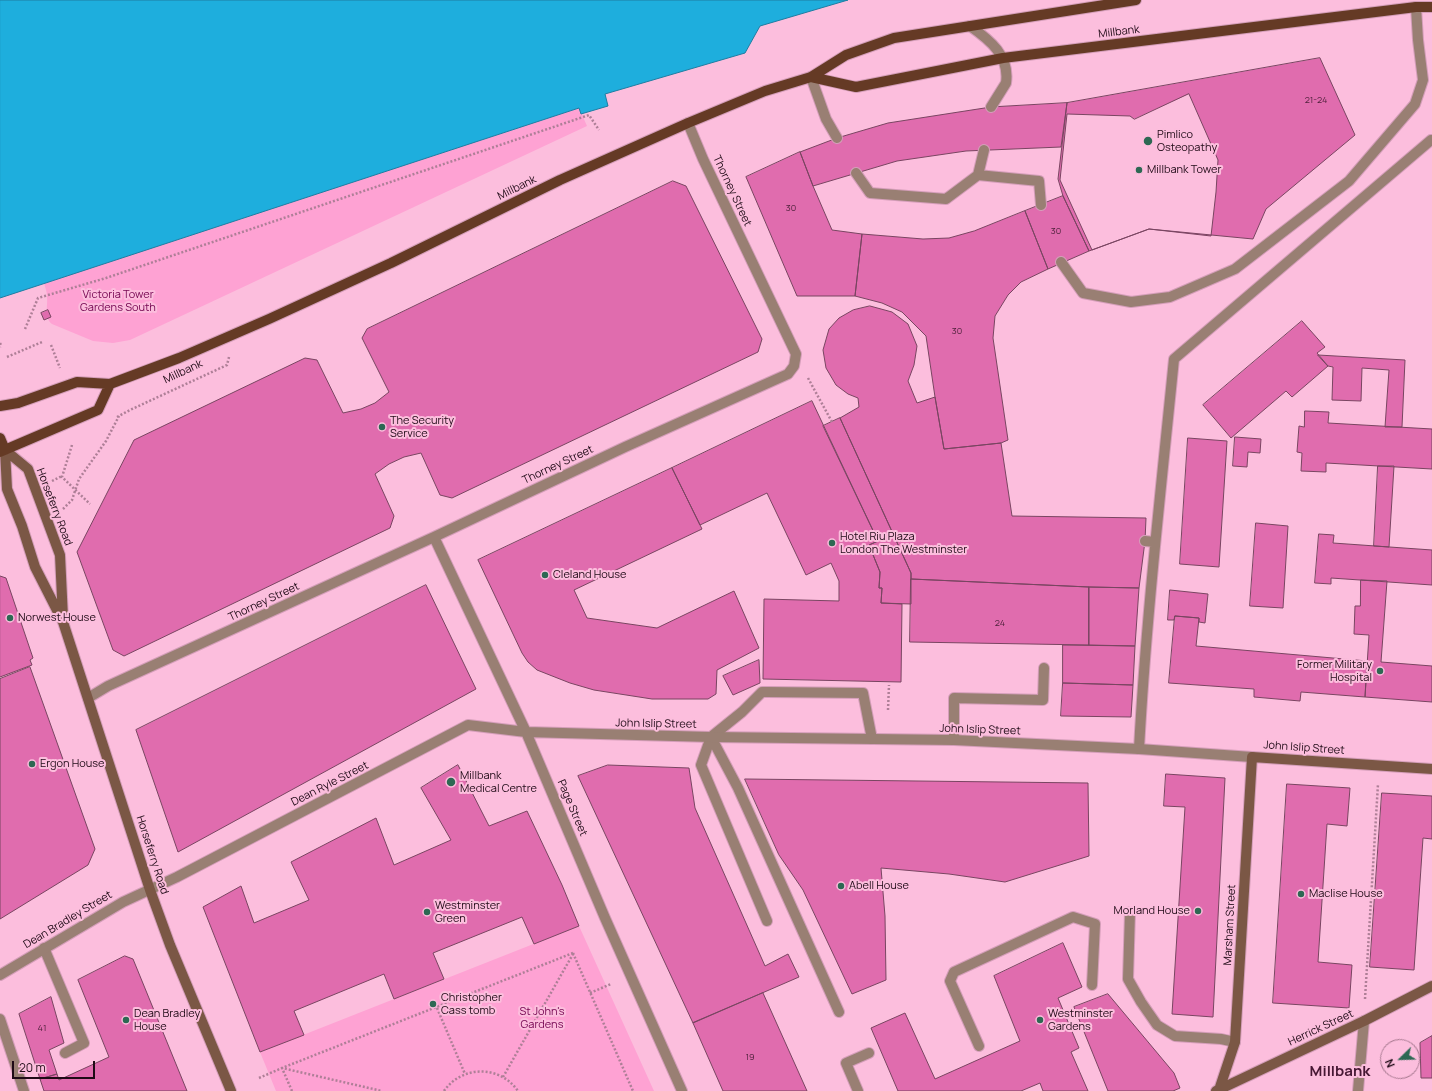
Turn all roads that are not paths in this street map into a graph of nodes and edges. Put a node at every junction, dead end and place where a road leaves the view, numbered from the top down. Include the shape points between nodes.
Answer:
1 (1136, 0) edge
2 (1416, 7) junction
3 (1432, 7) edge
4 (970, 26) junction
5 (1003, 58) junction
6 (811, 77) junction
7 (991, 107) dead end
8 (688, 123) junction
9 (837, 138) dead end
10 (1431, 140) edge
11 (984, 150) dead end
12 (856, 174) dead end
13 (978, 175) junction
14 (1041, 205) dead end
15 (1062, 262) dead end
16 (110, 384) junction
17 (0, 406) edge
18 (0, 438) edge
19 (2, 451) edge
20 (434, 537) junction
21 (63, 622) junction
22 (1044, 668) dead end
23 (88, 698) junction
24 (526, 732) junction
25 (711, 737) junction
26 (872, 739) junction
27 (954, 740) junction
28 (1139, 749) junction
29 (1252, 757) junction
30 (1432, 769) edge
31 (150, 890) junction
32 (1130, 912) dead end
33 (767, 921) dead end
34 (44, 948) junction
35 (0, 975) edge
36 (1092, 985) dead end
37 (1432, 986) edge
38 (839, 1012) dead end
39 (0, 1019) edge
40 (1364, 1021) junction
41 (1235, 1042) junction
42 (979, 1046) dead end
43 (64, 1053) dead end
44 (869, 1053) dead end
45 (1217, 1090) edge
46 (24, 1091) edge
47 (231, 1091) edge
48 (682, 1091) edge
49 (858, 1091) edge
50 (1230, 1091) edge
51 (1358, 1091) edge

1 - 4 main road, Millbank
2 - 3 main road, Millbank
2 - 5 main road, Millbank
2 - 15 street via 1423,80 1415,104 1349,181 1235,269 1170,297 1130,302 1083,293
4 - 5 street via 990,40
4 - 6 main road, Millbank via 894,38 846,55
5 - 6 main road, Millbank via 856,87
5 - 7 street via 1007,79
6 - 8 main road, Millbank via 765,91
6 - 9 street via 826,119
8 - 16 main road, Millbank via 560,180 391,263 179,358
8 - 20 street, Thorney Street via 796,354 794,366 788,374
10 - 28 street via 1174,359 1150,542
11 - 13 street
12 - 13 street via 870,194 946,199
13 - 14 street via 1039,181
16 - 17 main road, Millbank via 77,382 18,403
16 - 19 main road via 98,410
18 - 19 main road
19 - 21 main road, Horseferry Road via 7,489 35,566
19 - 21 main road, Horseferry Road via 28,469 60,555
20 - 23 street, Thorney Street via 108,686
20 - 24 street, Page Street
21 - 23 main road, Horseferry Road
22 - 27 street via 1043,700 954,698
23 - 31 main road, Horseferry Road
24 - 25 street, John Islip Street
24 - 31 street, Dean Ryle Street via 468,725
24 - 48 street, Page Street
25 - 26 street, John Islip Street
25 - 26 street via 762,692 863,693
25 - 33 street via 701,765
25 - 38 street via 738,788
26 - 27 street, John Islip Street
27 - 28 street, John Islip Street
28 - 29 street, John Islip Street
29 - 30 main road, John Islip Street
29 - 41 main road, Marsham Street
31 - 34 street, Dean Bradley Street via 123,902
31 - 47 main road, Horseferry Road via 182,975
32 - 41 street via 1128,979 1157,1025 1175,1036
34 - 35 street, Dean Bradley Street
34 - 43 street via 84,1043
36 - 42 street via 1095,924 1073,917 954,972 950,981
37 - 40 main road, Herrick Street
39 - 46 street
40 - 45 main road, Herrick Street
40 - 51 street
41 - 45 main road, Marsham Street
44 - 49 street via 846,1063
45 - 50 street

